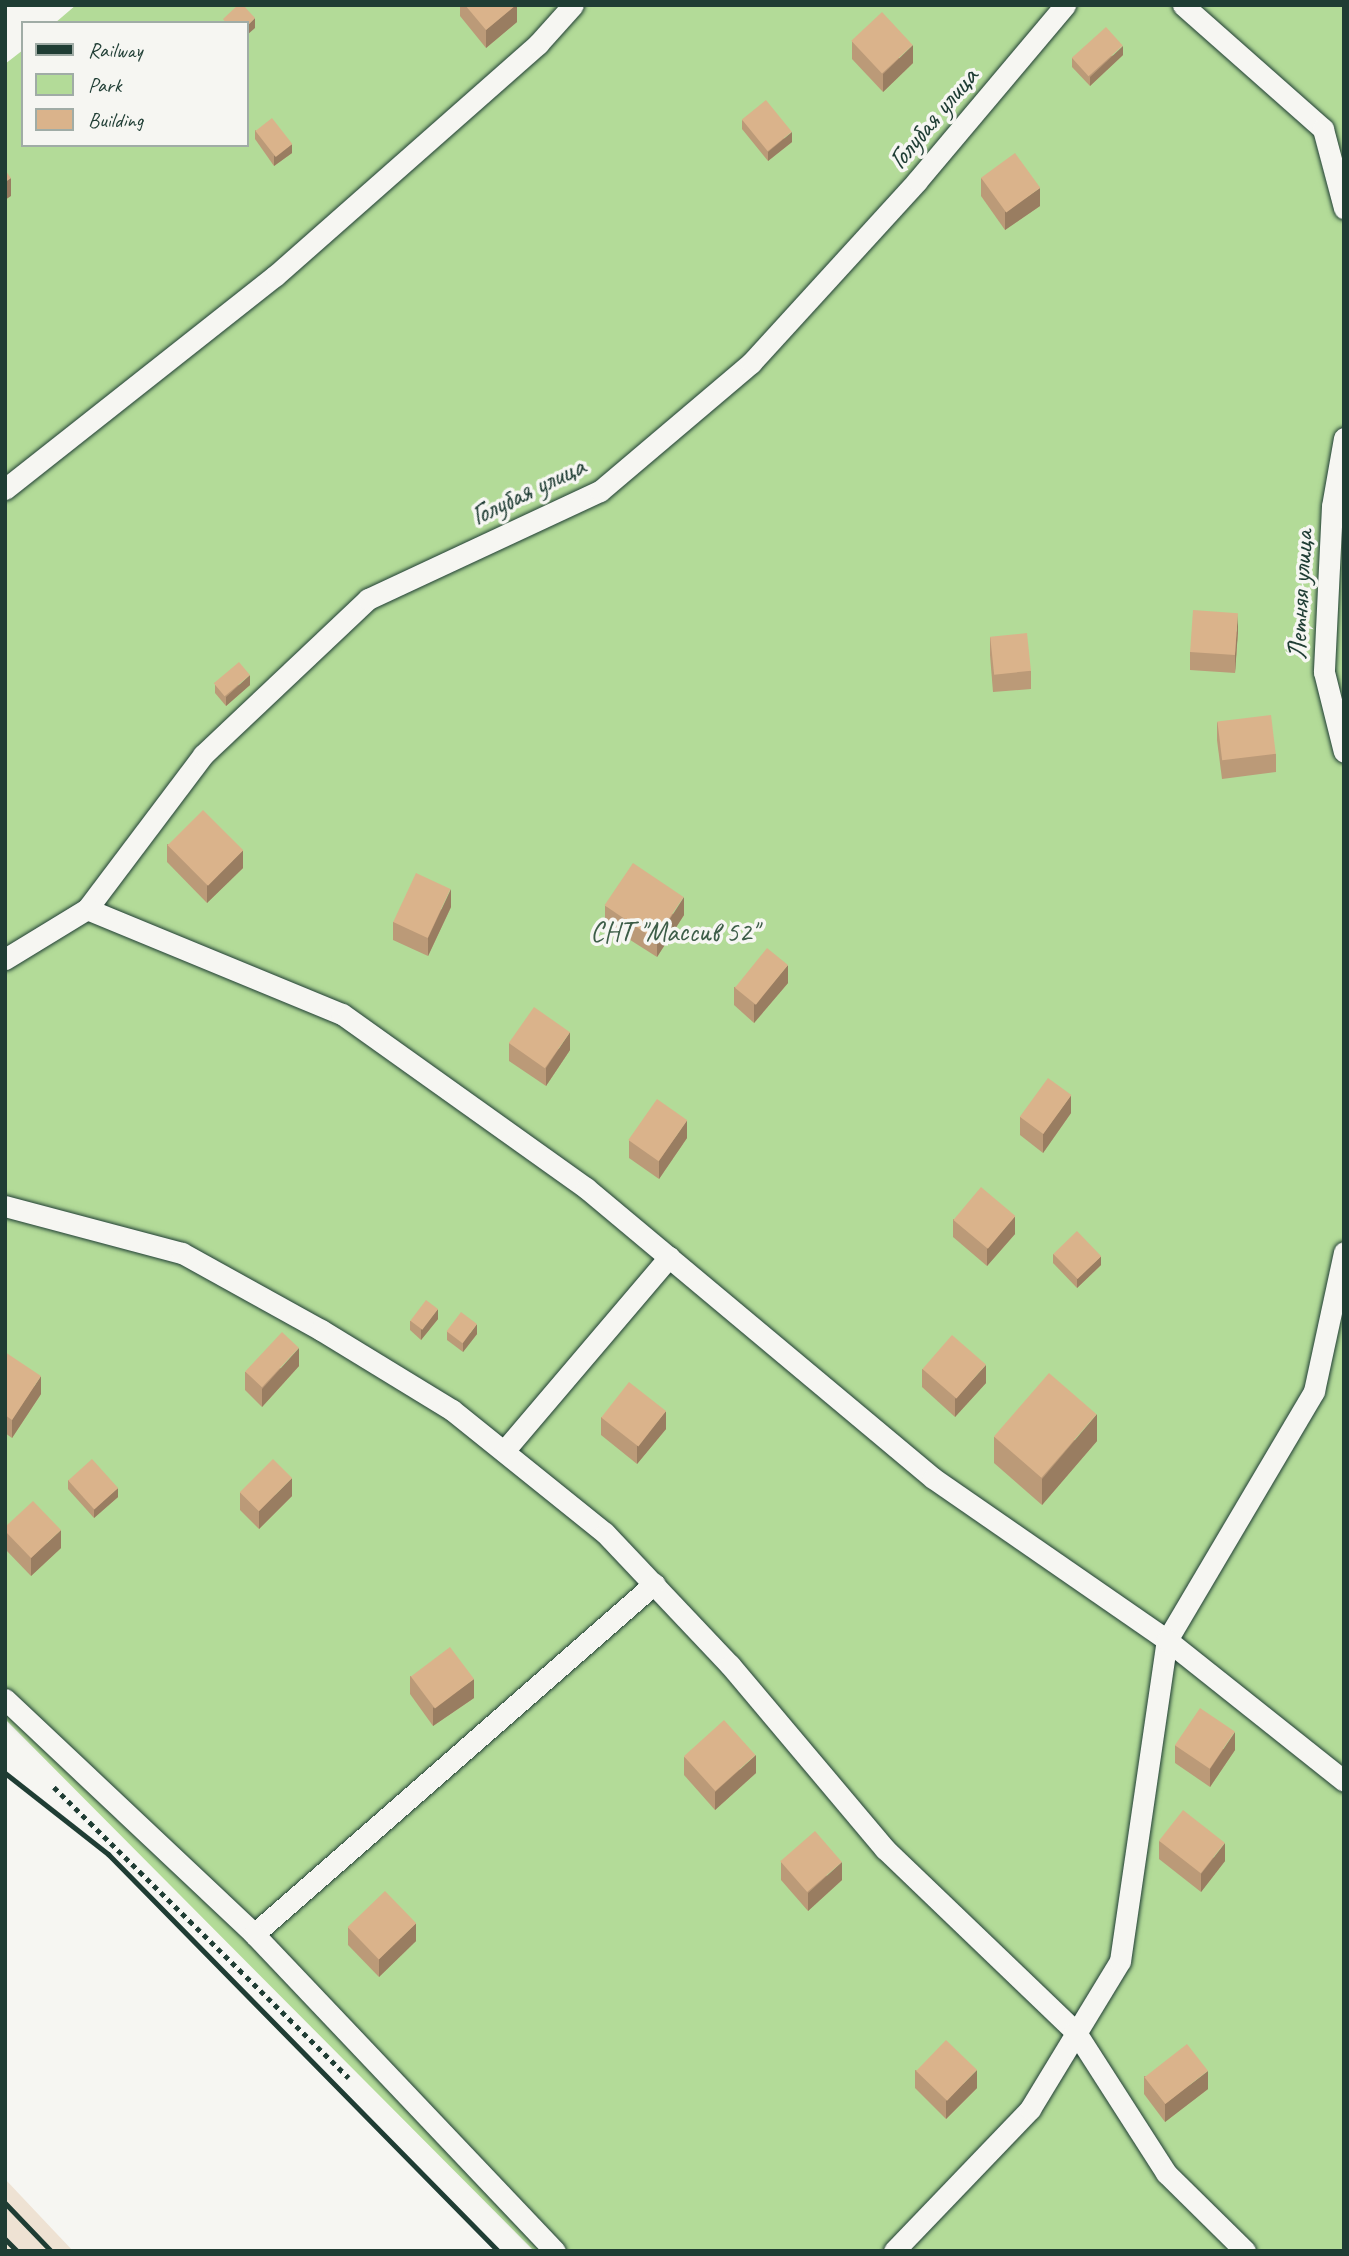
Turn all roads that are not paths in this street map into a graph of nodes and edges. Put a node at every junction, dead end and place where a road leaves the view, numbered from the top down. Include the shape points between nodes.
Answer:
1 (573, 5) edge
2 (1065, 5) edge
3 (1183, 5) edge
4 (1344, 208) edge
5 (1344, 438) edge
6 (5, 489) edge
7 (1344, 752) edge
8 (87, 909) junction
9 (5, 959) edge
10 (5, 1206) edge
11 (1344, 1252) edge
12 (669, 1256) junction
13 (504, 1451) junction
14 (654, 1584) junction
15 (1167, 1640) junction
16 (5, 1699) edge
17 (1344, 1781) edge
18 (254, 1934) junction
19 (1075, 2031) junction
20 (555, 2251) edge
21 (894, 2251) edge
22 (1245, 2251) edge

1 - 6 lane via 538,44 275,276
2 - 8 lane, Голубая улица via 917,181 751,363 600,491 368,599 204,755
3 - 4 lane via 1323,129
5 - 7 lane, Летняя улица via 1332,506 1324,672
8 - 9 lane
8 - 12 lane via 342,1014 586,1188
10 - 13 lane via 182,1253 416,1388
11 - 15 lane via 1314,1391
12 - 13 lane
12 - 15 lane via 933,1478
13 - 14 lane via 606,1533
14 - 18 lane
14 - 19 lane via 730,1665 885,1849
15 - 17 lane
15 - 19 lane via 1120,1961
16 - 18 lane
18 - 20 lane
19 - 21 lane via 1030,2109
19 - 22 lane via 1166,2173

